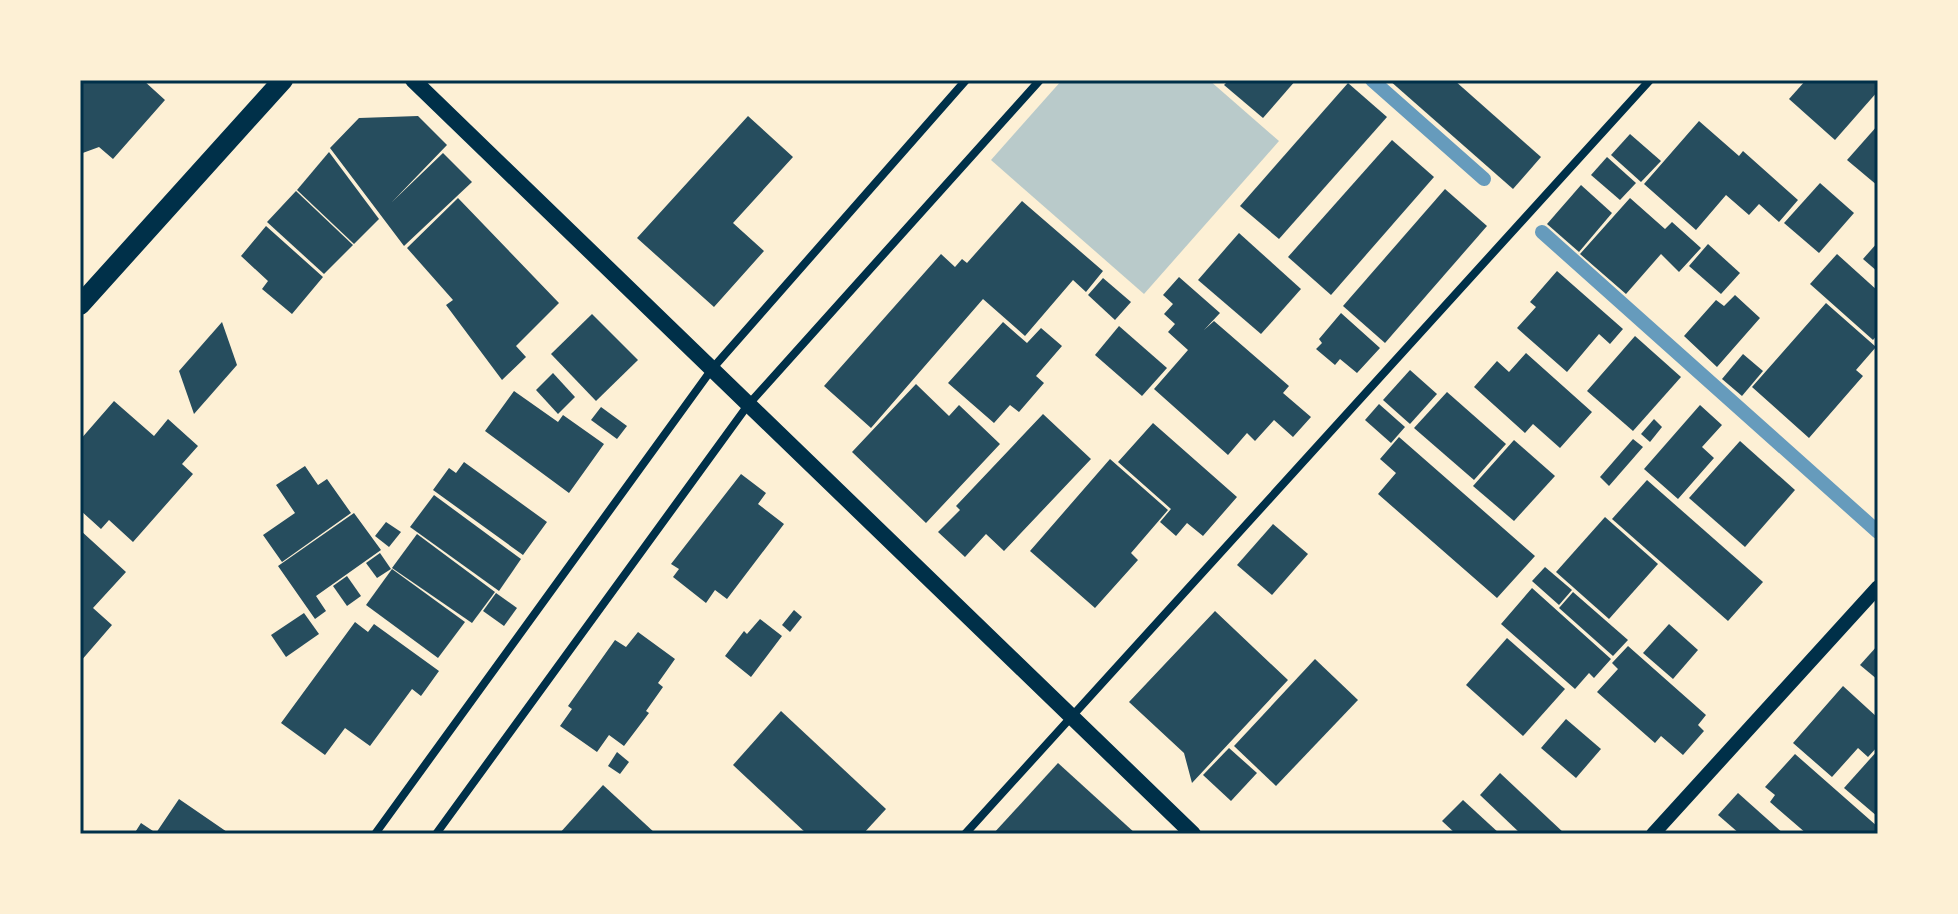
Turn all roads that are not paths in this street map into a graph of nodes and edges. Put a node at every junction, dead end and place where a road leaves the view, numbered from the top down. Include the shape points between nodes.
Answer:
1 (283, 80) edge
2 (413, 80) edge
3 (966, 80) edge
4 (1040, 80) edge
5 (1650, 80) edge
6 (80, 305) edge
7 (712, 369) junction
8 (748, 405) junction
9 (1878, 587) edge
10 (1072, 717) junction
11 (375, 834) edge
12 (436, 834) edge
13 (965, 834) edge
14 (1193, 834) edge
15 (1653, 834) edge

1 - 6 main road
2 - 7 main road
3 - 7 street
4 - 8 street
5 - 10 street
7 - 8 main road
7 - 11 street
8 - 10 main road
8 - 12 street
9 - 15 street
10 - 13 street
10 - 14 main road

